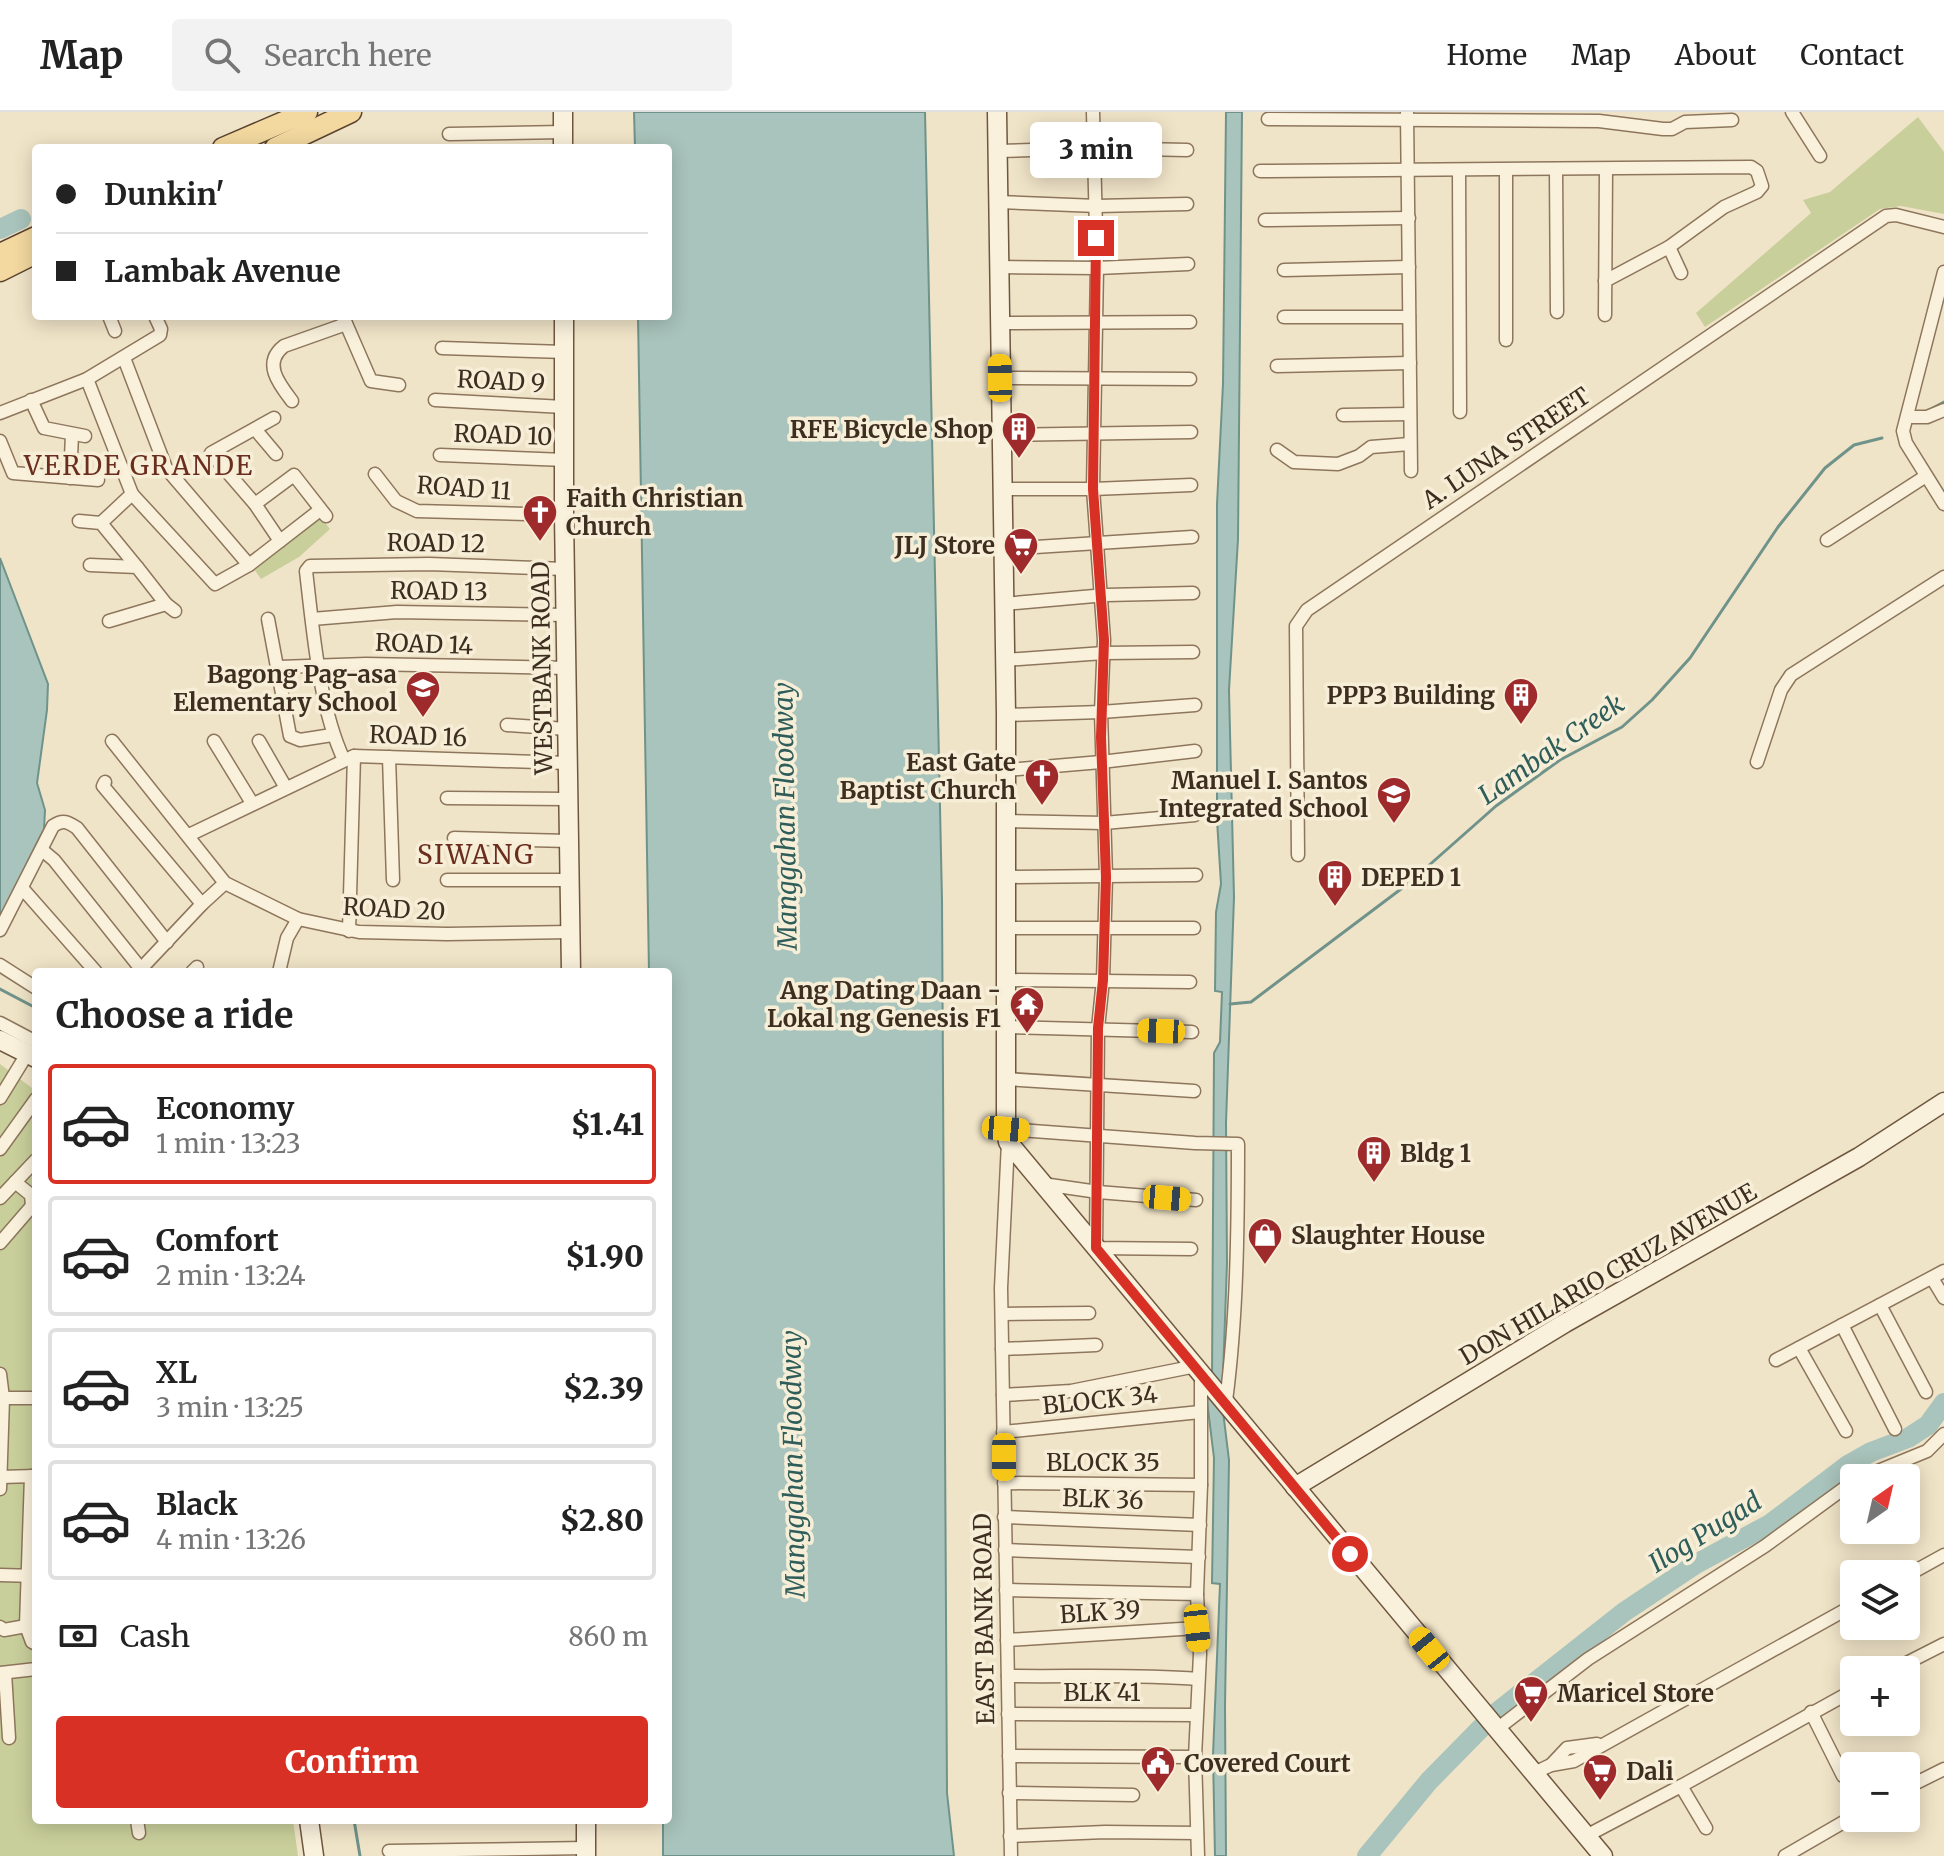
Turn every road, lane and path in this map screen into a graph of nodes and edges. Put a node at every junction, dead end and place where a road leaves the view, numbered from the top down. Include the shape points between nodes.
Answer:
1 (307, 112) edge
2 (351, 112) edge
3 (563, 112) edge
4 (997, 112) edge
5 (1093, 112) edge
6 (1792, 112) edge
7 (1407, 116) edge
8 (1603, 116) edge
9 (1268, 119) dead end
10 (1732, 120) dead end
11 (449, 134) dead end
12 (563, 140) edge
13 (232, 144) edge
14 (283, 144) edge
15 (1095, 148) junction
16 (1187, 150) dead end
17 (998, 151) junction
18 (1820, 156) dead end
19 (1408, 170) junction
20 (1459, 170) junction
21 (1506, 170) junction
22 (1556, 170) junction
23 (1606, 170) junction
24 (1260, 171) dead end
25 (998, 202) junction
26 (1187, 204) dead end
27 (1097, 206) junction
28 (1409, 218) junction
29 (1265, 220) dead end
30 (1944, 227) edge
31 (32, 239) edge
32 (1669, 247) junction
33 (32, 253) edge
34 (5, 255) edge
35 (1188, 264) dead end
36 (999, 267) junction
37 (1409, 267) junction
38 (1097, 268) junction
39 (1284, 270) dead end
40 (1944, 272) edge
41 (1681, 273) dead end
42 (1605, 281) junction
43 (1557, 312) dead end
44 (1605, 315) dead end
45 (1284, 317) dead end
46 (1409, 317) junction
47 (111, 320) edge
48 (157, 320) edge
49 (344, 320) edge
50 (564, 320) edge
51 (1190, 322) dead end
52 (1000, 323) junction
53 (1096, 324) junction
54 (115, 331) dead end
55 (1506, 340) dead end
56 (442, 348) dead end
57 (565, 352) junction
58 (124, 358) junction
59 (1410, 363) junction
60 (1277, 366) dead end
61 (1000, 378) junction
62 (87, 379) junction
63 (1190, 379) dead end
64 (1094, 380) junction
65 (399, 385) dead end
66 (31, 400) junction
67 (435, 400) dead end
68 (292, 401) dead end
69 (564, 407) junction
70 (1944, 410) edge
71 (1460, 412) dead end
72 (0, 413) edge
73 (1410, 414) junction
74 (1343, 415) dead end
75 (1907, 417) junction
76 (274, 418) dead end
77 (255, 429) junction
78 (1191, 432) dead end
79 (1094, 433) junction
80 (1001, 435) junction
81 (0, 441) edge
82 (1410, 444) junction
83 (1277, 450) dead end
84 (276, 454) dead end
85 (440, 455) dead end
86 (565, 460) junction
87 (1411, 471) dead end
88 (375, 474) dead end
89 (1926, 476) junction
90 (70, 478) junction
91 (98, 480) dead end
92 (1191, 485) dead end
93 (1002, 489) junction
94 (1093, 489) junction
95 (132, 494) junction
96 (255, 504) junction
97 (1944, 504) edge
98 (564, 515) junction
99 (79, 521) dead end
100 (101, 523) junction
101 (1192, 537) dead end
102 (1827, 540) dead end
103 (280, 541) junction
104 (1097, 544) junction
105 (1003, 549) junction
106 (90, 565) dead end
107 (249, 565) junction
108 (137, 567) junction
109 (565, 569) junction
110 (1944, 577) edge
111 (1193, 593) dead end
112 (1100, 596) junction
113 (1003, 604) junction
114 (567, 615) junction
115 (268, 619) dead end
116 (312, 619) junction
117 (109, 621) dead end
118 (1193, 652) dead end
119 (1104, 653) junction
120 (1004, 660) junction
121 (319, 665) junction
122 (279, 667) junction
123 (568, 668) junction
124 (1195, 705) dead end
125 (1101, 712) junction
126 (1006, 715) junction
127 (507, 725) dead end
128 (567, 729) junction
129 (332, 735) junction
130 (112, 741) dead end
131 (214, 741) dead end
132 (259, 741) dead end
133 (1195, 751) dead end
134 (389, 757) junction
135 (349, 758) junction
136 (1101, 762) junction
137 (1757, 762) dead end
138 (567, 763) junction
139 (1006, 770) junction
140 (105, 782) dead end
141 (286, 788) junction
142 (447, 798) dead end
143 (568, 799) junction
144 (252, 803) junction
145 (1195, 815) dead end
146 (1006, 821) junction
147 (1104, 823) junction
148 (189, 835) junction
149 (454, 838) dead end
150 (569, 841) junction
151 (42, 850) junction
152 (1298, 855) dead end
153 (1196, 875) dead end
154 (1005, 877) junction
155 (1106, 877) junction
156 (393, 880) dead end
157 (447, 880) dead end
158 (569, 880) junction
159 (225, 883) junction
160 (22, 888) junction
161 (202, 904) junction
162 (298, 919) junction
163 (1105, 927) junction
164 (1007, 928) junction
165 (1194, 928) dead end
166 (0, 930) edge
167 (349, 931) junction
168 (570, 932) junction
169 (167, 942) junction
170 (0, 965) edge
171 (92, 968) edge
172 (137, 968) edge
173 (142, 968) edge
174 (280, 968) edge
175 (571, 968) edge
176 (1006, 980) junction
177 (1103, 980) junction
178 (1190, 982) dead end
179 (32, 985) edge
180 (0, 1023) edge
181 (1007, 1027) junction
182 (1098, 1028) junction
183 (1192, 1032) dead end
184 (0, 1040) edge
185 (32, 1051) edge
186 (32, 1052) edge
187 (32, 1053) edge
188 (1006, 1079) junction
189 (1100, 1084) junction
190 (1194, 1091) dead end
191 (0, 1098) edge
192 (1944, 1102) edge
193 (32, 1105) edge
194 (1007, 1136) junction
195 (1099, 1137) junction
196 (0, 1149) edge
197 (32, 1164) edge
198 (15, 1182) junction
199 (1043, 1184) junction
200 (1098, 1192) junction
201 (0, 1198) edge
202 (1196, 1200) dead end
203 (0, 1243) edge
204 (1096, 1248) junction
205 (1191, 1249) dead end
206 (1938, 1274) edge
207 (1944, 1298) edge
208 (1880, 1305) junction
209 (1089, 1313) dead end
210 (1002, 1314) junction
211 (1842, 1325) junction
212 (1096, 1345) dead end
213 (1799, 1348) junction
214 (1002, 1349) junction
215 (1776, 1360) dead end
216 (1199, 1369) junction
217 (0, 1374) edge
218 (1926, 1392) dead end
219 (1003, 1395) junction
220 (1, 1398) edge
221 (32, 1398) edge
222 (1226, 1401) junction
223 (1200, 1412) junction
224 (1895, 1429) dead end
225 (1846, 1431) dead end
226 (1003, 1432) junction
227 (1944, 1434) edge
228 (1895, 1464) edge
229 (32, 1476) edge
230 (0, 1477) edge
231 (1004, 1483) junction
232 (1201, 1485) junction
233 (1295, 1487) junction
234 (0, 1489) edge
235 (1840, 1491) edge
236 (1004, 1517) junction
237 (1200, 1525) junction
238 (1005, 1550) junction
239 (1944, 1555) edge
240 (1199, 1557) junction
241 (1920, 1568) edge
242 (0, 1575) edge
243 (32, 1576) edge
244 (1006, 1590) junction
245 (1197, 1594) junction
246 (1840, 1613) edge
247 (26, 1626) junction
248 (0, 1627) edge
249 (1197, 1628) junction
250 (1007, 1640) junction
251 (32, 1642) edge
252 (1944, 1644) edge
253 (1920, 1656) edge
254 (32, 1669) edge
255 (3, 1673) edge
256 (1008, 1676) junction
257 (1198, 1679) junction
258 (1840, 1697) edge
259 (1811, 1712) junction
260 (1008, 1714) junction
261 (1196, 1715) junction
262 (1497, 1729) junction
263 (9, 1738) dead end
264 (1009, 1756) junction
265 (1195, 1757) junction
266 (1542, 1769) junction
267 (1944, 1769) edge
268 (1840, 1770) edge
269 (1920, 1781) edge
270 (1681, 1786) junction
271 (1009, 1793) junction
272 (1133, 1795) dead end
273 (310, 1824) edge
274 (586, 1824) edge
275 (1840, 1824) edge
276 (1706, 1828) dead end
277 (1197, 1833) junction
278 (1010, 1836) junction
279 (1586, 1836) junction
280 (389, 1851) dead end
281 (586, 1852) edge
282 (314, 1856) edge
283 (1011, 1856) edge
284 (1198, 1856) edge
285 (1603, 1856) edge
286 (1785, 1856) edge

1 - 13 main road
2 - 14 main road
3 - 12 main road
4 - 17 main road
5 - 15 street
6 - 18 street
7 - 8 street
7 - 9 street
7 - 19 street
8 - 10 street via 1663,129 1685,122
11 - 12 street
15 - 16 street
15 - 17 street
15 - 27 street
17 - 25 main road
19 - 20 street
19 - 24 street
19 - 28 street
20 - 21 street
20 - 71 street
21 - 22 street
21 - 55 street
22 - 23 street
22 - 43 street
23 - 32 street via 1757,171 1762,186 1757,192 1724,207
23 - 42 street
25 - 27 street
25 - 36 main road
26 - 27 street
27 - 38 street
28 - 29 street
28 - 37 street
30 - 152 street, A. LUNA STREET via 1886,216 1307,610 1296,626
31 - 34 main road
32 - 41 street
32 - 42 street
33 - 34 main road
35 - 38 street
36 - 38 street
36 - 52 main road
37 - 39 street
37 - 46 street
38 - 53 street
40 - 75 street
42 - 44 street
45 - 46 street
46 - 59 street
47 - 54 street
48 - 58 street via 160,335
49 - 65 street via 371,381
49 - 68 street via 276,354 276,377
50 - 57 main road, WESTBANK ROAD
51 - 53 street
52 - 53 street
52 - 61 main road
53 - 64 street
56 - 57 street
57 - 69 main road, WESTBANK ROAD
58 - 62 street
58 - 107 street via 166,468
59 - 60 street
59 - 73 street
61 - 64 street
61 - 80 main road
62 - 66 street
62 - 95 street
63 - 64 street
64 - 79 street
66 - 72 street
66 - 90 street via 44,428 79,435
67 - 69 street, ROAD 9
69 - 86 main road, WESTBANK ROAD
70 - 75 street
73 - 74 street
73 - 82 street
75 - 89 street via 1906,443
76 - 77 street
77 - 84 street
77 - 96 street via 211,453
78 - 79 street
79 - 80 street
79 - 94 street
80 - 93 main road
81 - 90 street via 13,473
82 - 83 street via 1371,447 1338,464 1294,462
82 - 87 street
85 - 86 street, ROAD 10
86 - 98 main road, WESTBANK ROAD
88 - 98 street, ROAD 11 via 396,501 417,511
89 - 97 street
89 - 102 street
90 - 91 street
92 - 94 street
93 - 94 street
93 - 105 main road
94 - 104 street
95 - 100 street
95 - 107 street via 212,582
96 - 103 street
96 - 103 street via 294,475 323,513
98 - 109 main road, WESTBANK ROAD
99 - 100 street
100 - 108 street
101 - 104 street
103 - 107 street
104 - 105 street
104 - 112 street
105 - 113 main road
106 - 108 street
108 - 117 street via 170,607
109 - 114 main road, WESTBANK ROAD
109 - 116 street, ROAD 12 via 310,566
110 - 137 street via 1791,675
111 - 112 street
112 - 113 street
112 - 119 street
113 - 120 main road
114 - 116 street, ROAD 13 via 397,612
114 - 123 main road, WESTBANK ROAD
115 - 122 street
116 - 121 street
118 - 119 street
119 - 120 street
119 - 125 street
120 - 126 main road
121 - 122 street, ROAD 14
121 - 123 street, ROAD 14
121 - 129 street
122 - 129 street via 292,738
123 - 128 main road, WESTBANK ROAD
124 - 125 street
125 - 126 street
125 - 136 street
126 - 139 main road
127 - 128 street
128 - 138 main road, WESTBANK ROAD
129 - 135 street
130 - 148 street
131 - 144 street
132 - 141 street
133 - 136 street
134 - 135 street, ROAD 16
134 - 138 street, ROAD 16
134 - 156 street
135 - 141 street, ROAD 16
135 - 167 street
136 - 139 street
136 - 147 street
138 - 143 main road, WESTBANK ROAD
139 - 146 main road
140 - 161 street via 103,786
141 - 144 street, ROAD 16
142 - 143 street
143 - 150 main road, WESTBANK ROAD
144 - 148 street, ROAD 16
145 - 147 street
146 - 147 street
146 - 154 main road
147 - 155 street
148 - 159 street
149 - 150 street
150 - 158 main road, WESTBANK ROAD
151 - 160 street
151 - 169 street via 60,821 77,828
151 - 172 street
153 - 155 street
154 - 155 street
154 - 164 main road
155 - 163 street
157 - 158 street
158 - 168 main road, WESTBANK ROAD
159 - 161 street
159 - 162 street, ROAD 20
160 - 166 street
160 - 171 street
161 - 169 street
162 - 167 street, ROAD 20
162 - 174 street
163 - 164 street
163 - 165 street
163 - 177 street
164 - 176 main road
167 - 168 street, ROAD 20
168 - 175 main road, WESTBANK ROAD
169 - 173 street
170 - 179 street
176 - 177 street
176 - 181 main road
177 - 178 street
177 - 182 street
180 - 185 street
181 - 182 street
181 - 188 main road
182 - 183 street
182 - 189 street
184 - 186 main road
187 - 191 street
188 - 189 street
188 - 194 main road
189 - 190 street
189 - 195 street
192 - 233 main road, DON HILARIO CRUZ AVENUE
193 - 196 street
194 - 195 street
194 - 199 main road
194 - 210 street, EAST BANK ROAD
195 - 200 street
195 - 222 street via 1233,1144 1238,1221
197 - 198 street
198 - 201 street
198 - 203 street via 31,1195 32,1206
199 - 200 street
199 - 204 main road
200 - 202 street
200 - 204 street
204 - 205 street
204 - 216 main road
206 - 207 street
206 - 208 street
208 - 211 street
208 - 218 street
209 - 210 street
210 - 214 street, EAST BANK ROAD
211 - 213 street
211 - 224 street
212 - 214 street
213 - 215 street
213 - 225 street
214 - 219 street, EAST BANK ROAD
216 - 219 street via 1071,1391
216 - 222 main road
216 - 223 street
217 - 220 street
219 - 226 street, EAST BANK ROAD
220 - 221 street
220 - 230 street
222 - 233 main road
223 - 226 street, BLOCK 34
223 - 232 street
226 - 231 street, EAST BANK ROAD
227 - 228 street via 1927,1451
229 - 230 street
230 - 234 street
231 - 232 street, BLOCK 35
231 - 236 street, EAST BANK ROAD
232 - 237 street
233 - 262 main road
235 - 262 street via 1765,1546 1588,1659
236 - 237 street, BLK 36
236 - 238 street, EAST BANK ROAD
237 - 240 street
238 - 240 street
238 - 244 street, EAST BANK ROAD
239 - 241 street
240 - 245 street
242 - 243 street
243 - 247 street
244 - 245 street
244 - 250 street, EAST BANK ROAD
245 - 249 street
246 - 266 street via 1604,1743 1567,1748
247 - 248 street
247 - 251 street
249 - 250 street, BLK 39
249 - 257 street
250 - 256 street, EAST BANK ROAD
252 - 253 street
254 - 255 street
255 - 263 street
256 - 257 street
256 - 260 street, EAST BANK ROAD
257 - 261 street
258 - 259 street
259 - 268 street
259 - 270 street
260 - 261 street, BLK 41
260 - 264 street, EAST BANK ROAD
261 - 265 street
262 - 266 main road
264 - 265 street
264 - 271 street, EAST BANK ROAD
265 - 277 street
266 - 279 main road
267 - 269 street
270 - 276 street
270 - 279 street
271 - 272 street
271 - 278 street, EAST BANK ROAD
273 - 282 main road
274 - 281 main road
275 - 286 street
277 - 278 street
277 - 284 street
278 - 283 street, EAST BANK ROAD
279 - 285 main road
280 - 281 street

